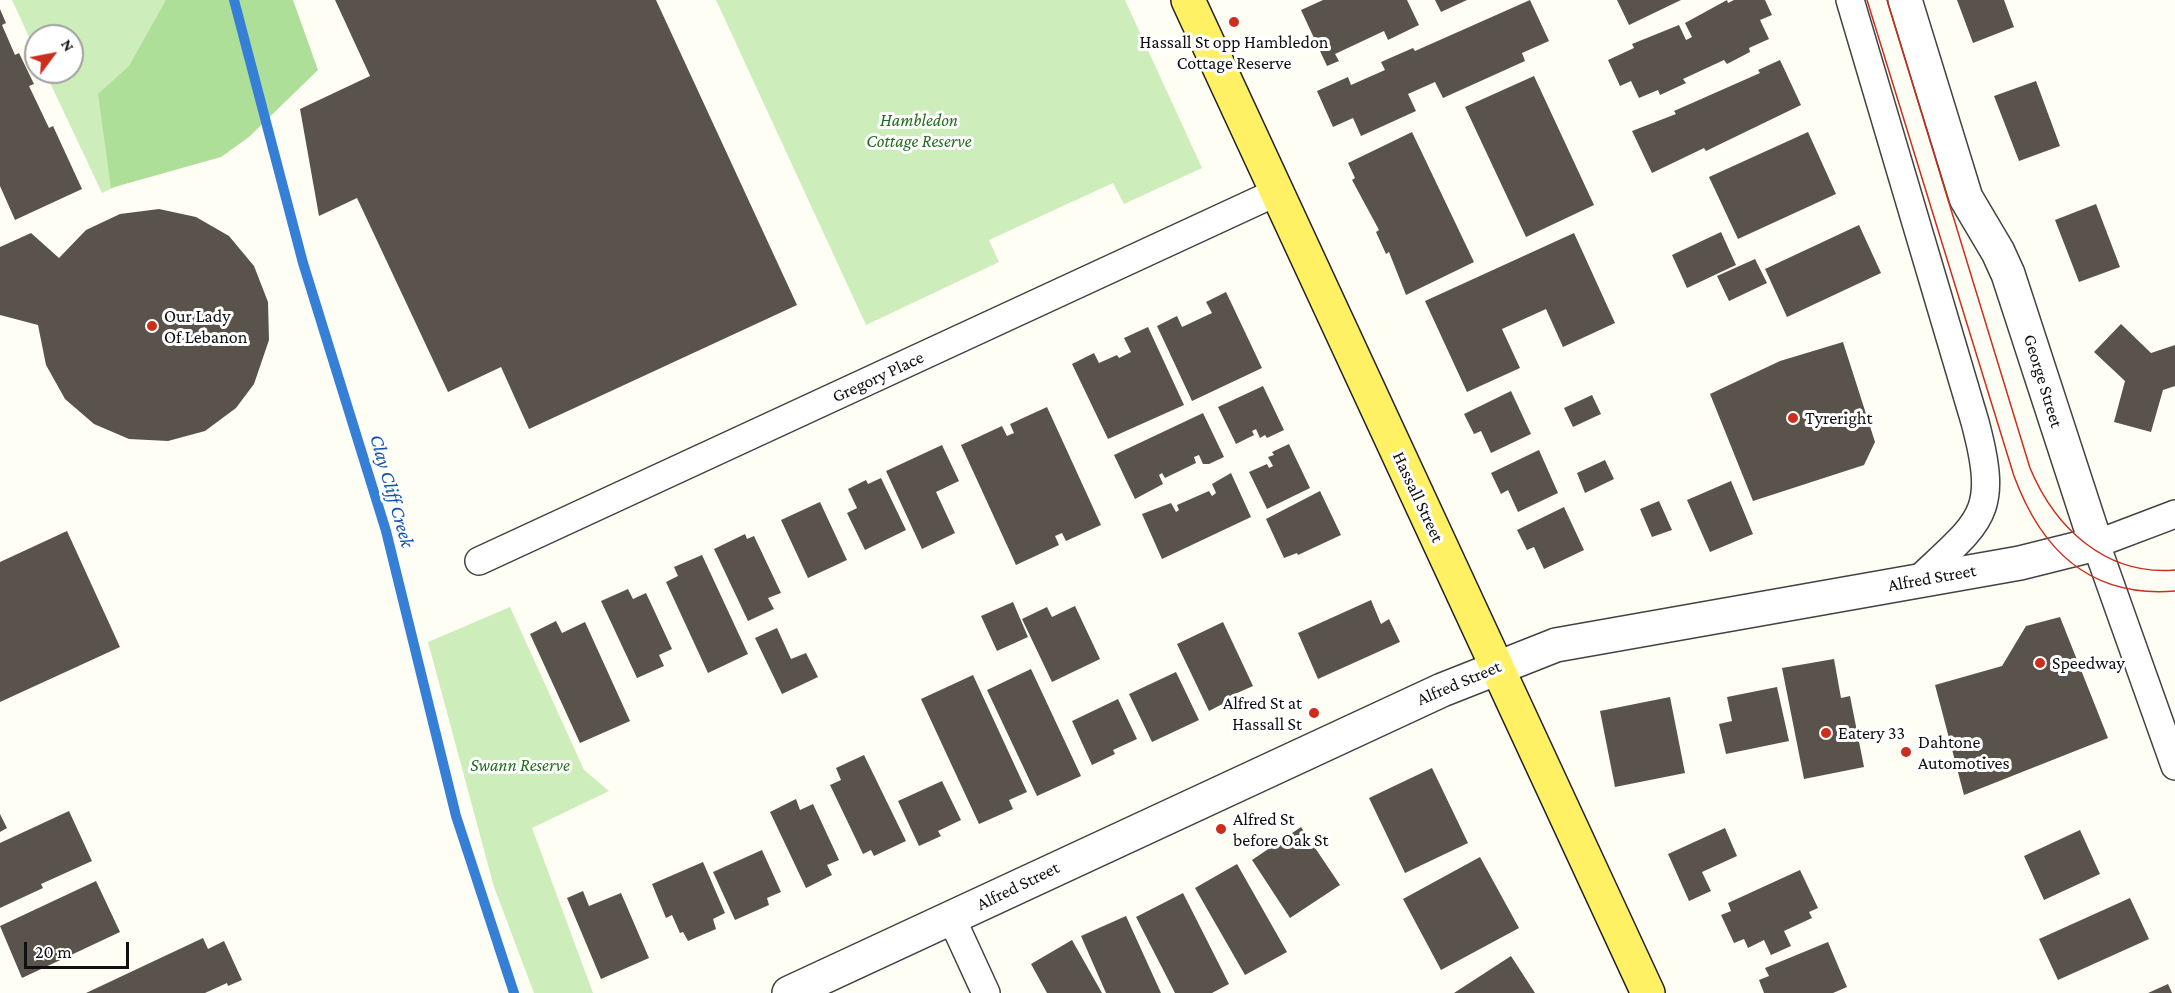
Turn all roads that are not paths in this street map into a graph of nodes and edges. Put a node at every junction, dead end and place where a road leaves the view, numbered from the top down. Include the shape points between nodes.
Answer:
1 (1188, 0) edge
2 (1850, 0) edge
3 (1905, 0) edge
4 (1277, 192) junction
5 (2175, 513) edge
6 (2096, 544) junction
7 (479, 561) dead end
8 (1916, 582) junction
9 (1497, 667) junction
10 (2175, 713) edge
11 (2165, 738) junction
12 (2175, 766) edge
13 (952, 919) junction
14 (789, 993) edge
15 (986, 993) edge
16 (1648, 993) edge

1 - 4 main road, Hassall Street
2 - 8 street via 1972,411 1987,475 1987,494 1975,524
3 - 6 street, George Street via 1966,198 2007,274
4 - 7 street, Gregory Place
4 - 9 main road, Hassall Street
5 - 6 street, Alfred Street
6 - 8 street, Alfred Street
6 - 11 street, George Street
8 - 9 street, Alfred Street via 1556,645
9 - 13 street, Alfred Street via 1101,846
9 - 16 main road, Hassall Street
10 - 11 street
11 - 12 street, George Street
13 - 14 street, Alfred Street
13 - 15 street

